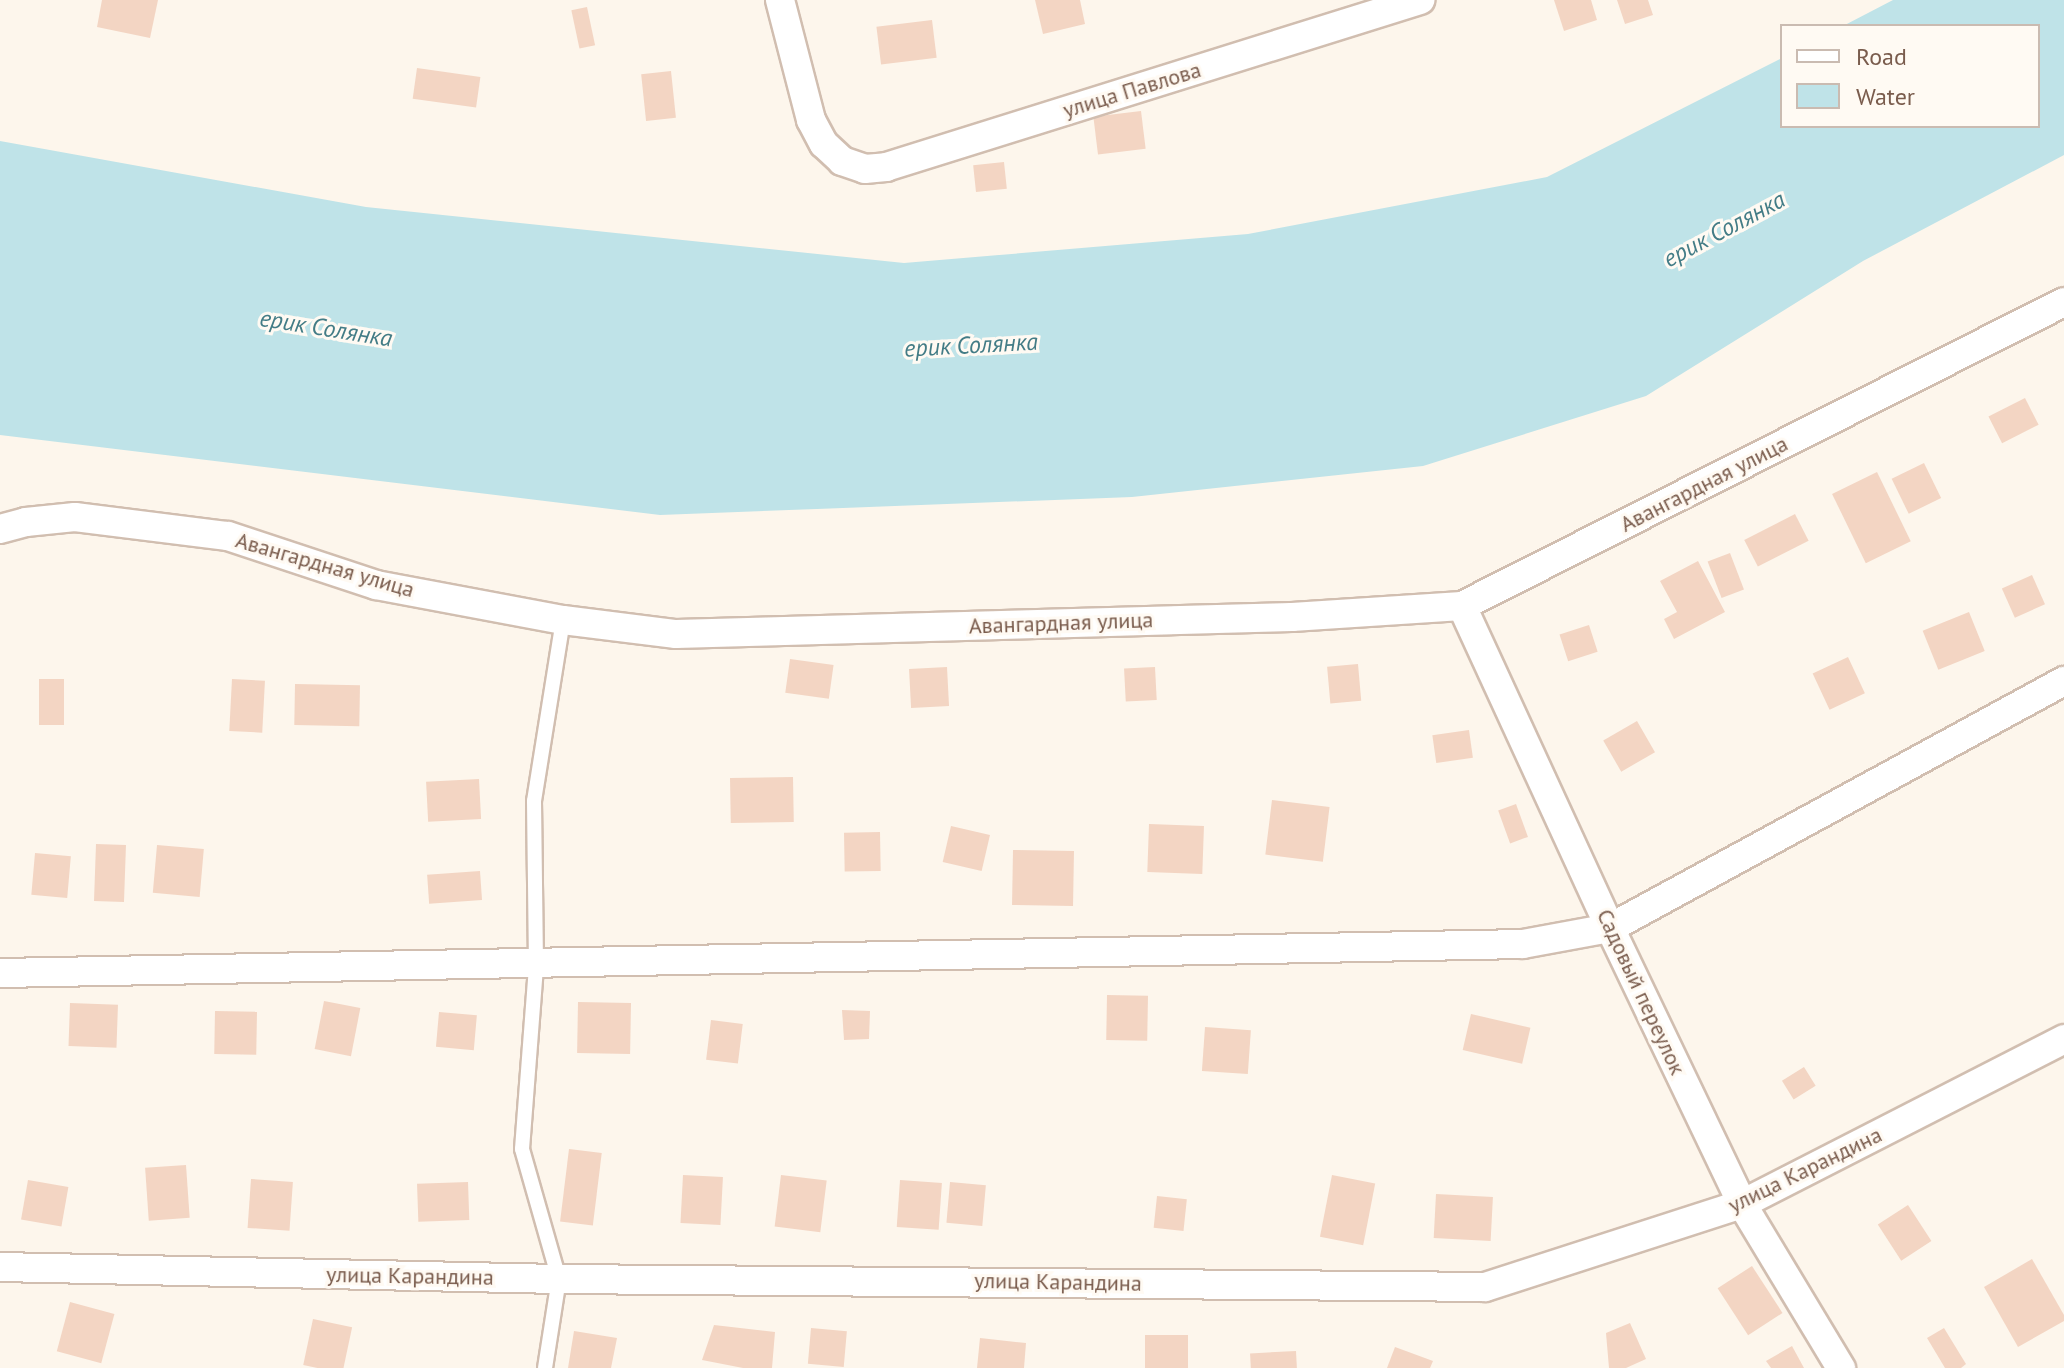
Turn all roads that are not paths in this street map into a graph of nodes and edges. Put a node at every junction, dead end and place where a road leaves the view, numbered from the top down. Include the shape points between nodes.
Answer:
1 (780, 0) edge
2 (1420, 0) edge
3 (2064, 302) edge
4 (0, 529) edge
5 (1462, 606) junction
6 (563, 620) junction
7 (2064, 681) edge
8 (1610, 928) junction
9 (536, 965) junction
10 (0, 973) edge
11 (2064, 1039) edge
12 (1742, 1204) junction
13 (0, 1267) edge
14 (559, 1279) junction
15 (545, 1368) edge
16 (1841, 1368) edge

1 - 2 street, улица Павлова via 811,120 824,144 842,161 865,169 886,167
3 - 5 street, Авангардная улица
4 - 6 street, Авангардная улица via 75,517 228,536 376,585
5 - 6 street, Авангардная улица via 1292,617 676,634
5 - 8 street, Садовый переулок
6 - 9 lane via 534,801
7 - 8 street
8 - 9 street via 1523,944
8 - 12 street, Садовый переулок
9 - 10 street
9 - 14 lane via 522,1149
11 - 12 street, улица Карандина
12 - 14 street, улица Карандина via 1485,1287
12 - 16 street, Садовый переулок
13 - 14 street, улица Карандина
14 - 15 lane

